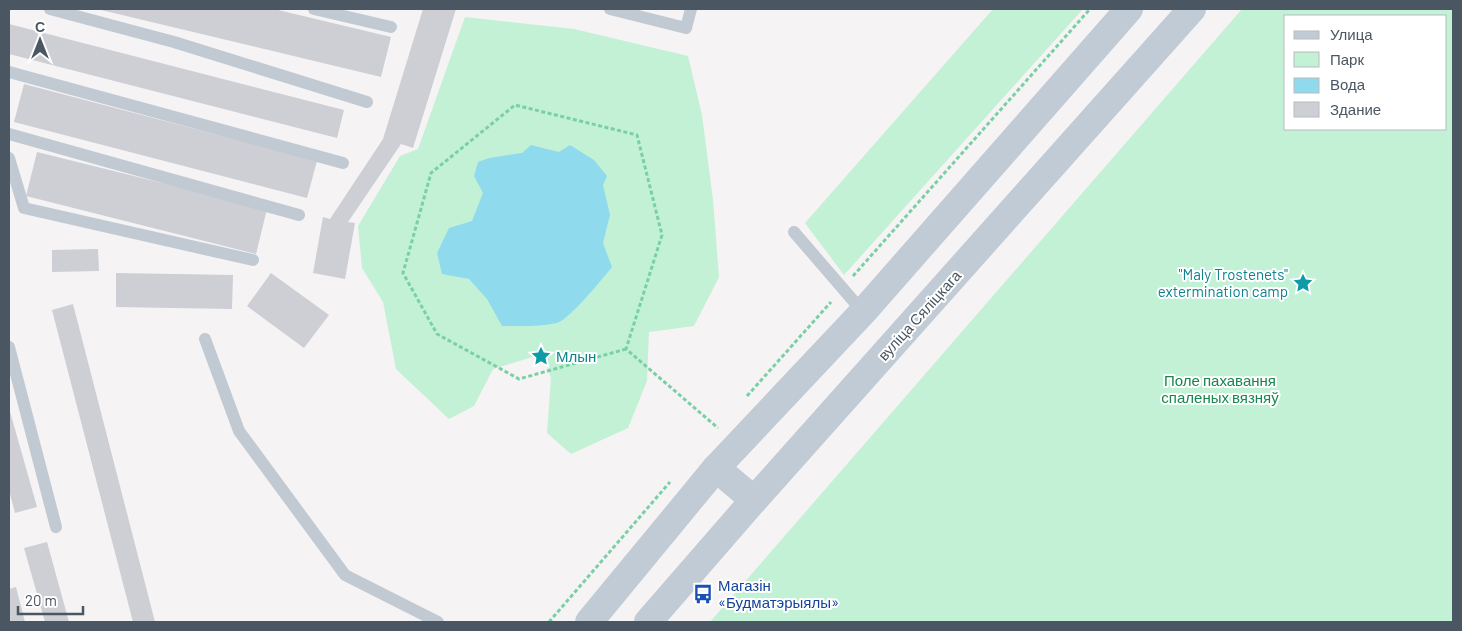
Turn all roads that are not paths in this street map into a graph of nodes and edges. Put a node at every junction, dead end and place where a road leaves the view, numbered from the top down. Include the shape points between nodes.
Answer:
1 (50, 9) edge
2 (314, 9) edge
3 (610, 9) edge
4 (691, 9) edge
5 (1129, 9) edge
6 (1192, 9) edge
7 (644, 13) edge
8 (391, 27) dead end
9 (9, 72) edge
10 (367, 102) dead end
11 (9, 134) edge
12 (9, 158) edge
13 (343, 163) dead end
14 (299, 215) dead end
15 (794, 232) dead end
16 (253, 260) dead end
17 (863, 312) junction
18 (205, 339) dead end
19 (9, 347) edge
20 (716, 468) junction
21 (754, 500) junction
22 (56, 527) dead end
23 (438, 622) edge
24 (589, 622) edge
25 (648, 622) edge

1 - 10 lane via 174,42
2 - 8 lane
3 - 7 lane
4 - 7 lane via 686,28
5 - 17 main road
6 - 21 main road, вуліца Сяліцкага
9 - 13 lane
11 - 14 lane
12 - 16 lane via 24,208
15 - 17 lane
17 - 20 main road
18 - 23 lane via 240,431 345,575
19 - 22 lane
20 - 21 main road
20 - 24 main road
21 - 25 main road, вуліца Сяліцкага

